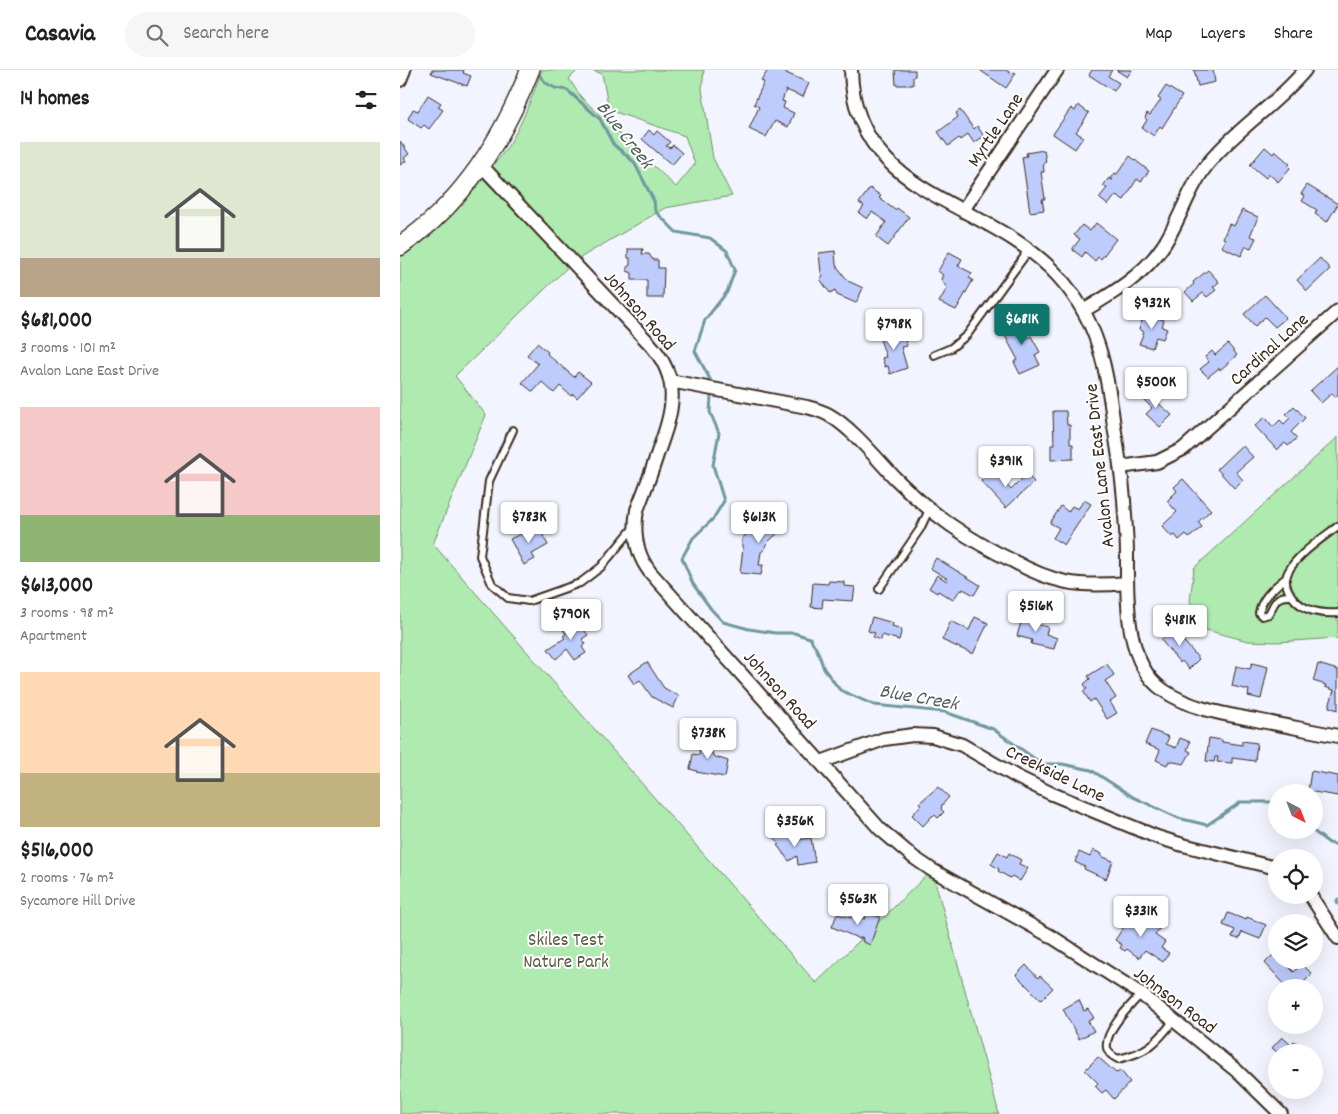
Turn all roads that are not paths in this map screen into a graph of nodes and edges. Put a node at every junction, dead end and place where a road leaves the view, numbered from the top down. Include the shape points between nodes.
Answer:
1 (404, 70) edge
2 (530, 70) edge
3 (851, 70) edge
4 (1057, 70) edge
5 (1305, 70) edge
6 (400, 80) edge
7 (481, 165) junction
8 (963, 210) junction
9 (400, 246) edge
10 (1026, 247) junction
11 (1338, 310) edge
12 (1083, 311) junction
13 (934, 355) dead end
14 (670, 381) junction
15 (513, 430) dead end
16 (1120, 467) junction
17 (930, 510) junction
18 (635, 526) junction
19 (1338, 526) edge
20 (1286, 578) junction
21 (1127, 583) junction
22 (879, 589) dead end
23 (1291, 596) junction
24 (1338, 613) edge
25 (1338, 736) edge
26 (821, 762) junction
27 (1268, 866) edge
28 (1316, 904) edge
29 (1338, 938) edge
30 (1141, 994) junction
31 (1174, 1020) junction
32 (1281, 1114) edge

1 - 6 street
2 - 7 main road via 508,120
3 - 8 street, Avalon Lane East Drive via 856,109 876,148 904,176
4 - 8 street, Myrtle Lane
5 - 12 street via 1211,160 1193,187 1162,248 1147,266 1129,282
7 - 9 main road via 440,213
7 - 14 street, Johnson Road via 653,346
8 - 10 street, Avalon Lane East Drive
10 - 12 street, Avalon Lane East Drive via 1056,274
10 - 13 lane via 1024,257 967,336
11 - 16 street, Cardinal Lane via 1183,449 1157,462
12 - 16 street, Avalon Lane East Drive via 1095,334 1106,368
14 - 17 street via 807,407 829,415 848,429
14 - 18 street, Johnson Road via 670,419 637,510
15 - 18 lane via 489,481 480,556 492,584 508,598 529,601 580,584 601,567
16 - 21 street, Avalon Lane East Drive
17 - 21 street via 984,546 1045,576 1080,584
17 - 22 lane
18 - 26 street, Johnson Road via 637,547 645,566
19 - 20 lane via 1301,556
20 - 23 lane
20 - 23 lane via 1267,596 1259,613 1262,616 1269,614 1278,598
21 - 25 street, Avalon Lane East Drive via 1134,644 1148,674 1163,690 1215,712
23 - 24 lane via 1312,611
26 - 27 street, Creekside Lane via 884,739 933,736 962,745 1050,793 1158,837
26 - 30 street, Johnson Road via 880,829 913,857 1052,937
28 - 29 street
30 - 31 street, Johnson Road
30 - 31 lane via 1118,1019 1109,1036 1107,1046 1110,1054 1118,1059 1136,1055 1161,1038
31 - 32 street, Johnson Road via 1237,1071

